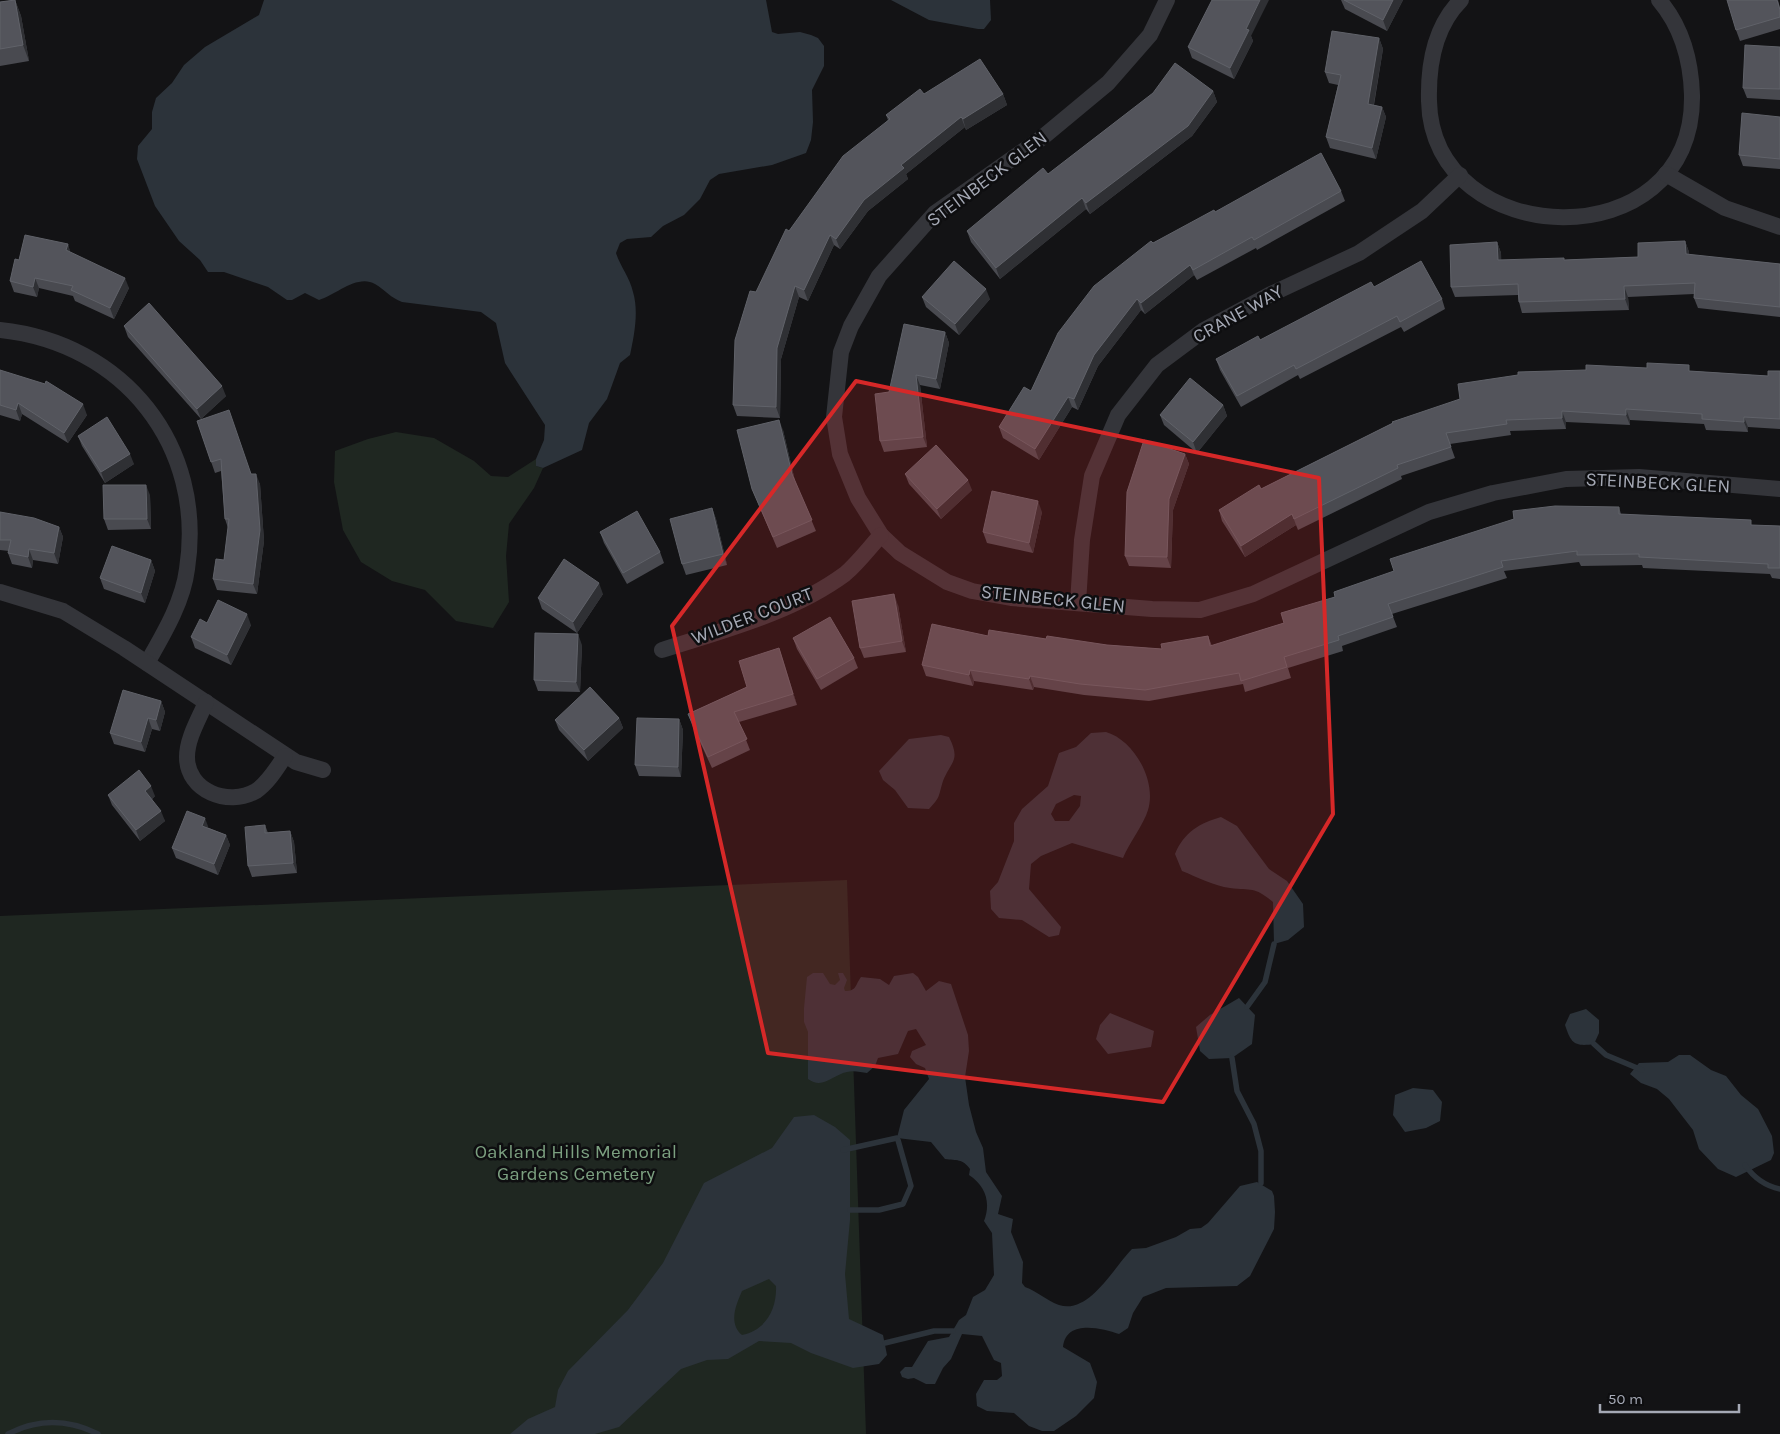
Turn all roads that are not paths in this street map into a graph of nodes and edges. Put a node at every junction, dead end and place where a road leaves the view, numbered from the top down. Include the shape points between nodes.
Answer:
1 (1167, 0) edge
2 (1461, 0) edge
3 (1660, 0) edge
4 (1666, 174) junction
5 (1460, 176) junction
6 (1780, 227) edge
7 (0, 330) edge
8 (1780, 490) edge
9 (881, 535) junction
10 (0, 592) edge
11 (1078, 603) junction
12 (662, 650) dead end
13 (147, 663) junction
14 (206, 702) junction
15 (285, 756) junction
16 (323, 770) dead end

1 - 9 street, STEINBECK GLEN via 1150,36 1108,83 1043,137 935,213 879,276 851,326 841,352 834,417 840,454 858,498
2 - 5 street via 1439,29 1429,74 1429,114 1445,156
3 - 4 street via 1679,33 1691,70 1692,107 1686,133 1678,156
4 - 5 street via 1637,199 1611,210 1557,219 1493,202
4 - 6 street via 1726,208
5 - 11 street, CRANE WAY via 1422,211 1359,253 1204,330 1158,366 1118,416 1092,476 1082,540
7 - 13 street via 39,336 96,361 124,383 154,418 174,452 186,484 190,509 187,571 179,598
8 - 11 street, STEINBECK GLEN via 1639,478 1566,479 1493,493 1429,512 1253,594 1200,610
9 - 11 street, STEINBECK GLEN via 923,568 972,591 1011,598
9 - 12 street, WILDER COURT via 846,573 806,599
10 - 13 street via 63,611
13 - 14 street
14 - 15 street
14 - 15 street via 189,743 187,757 189,771 204,790 229,797 244,796 257,790
15 - 16 street

